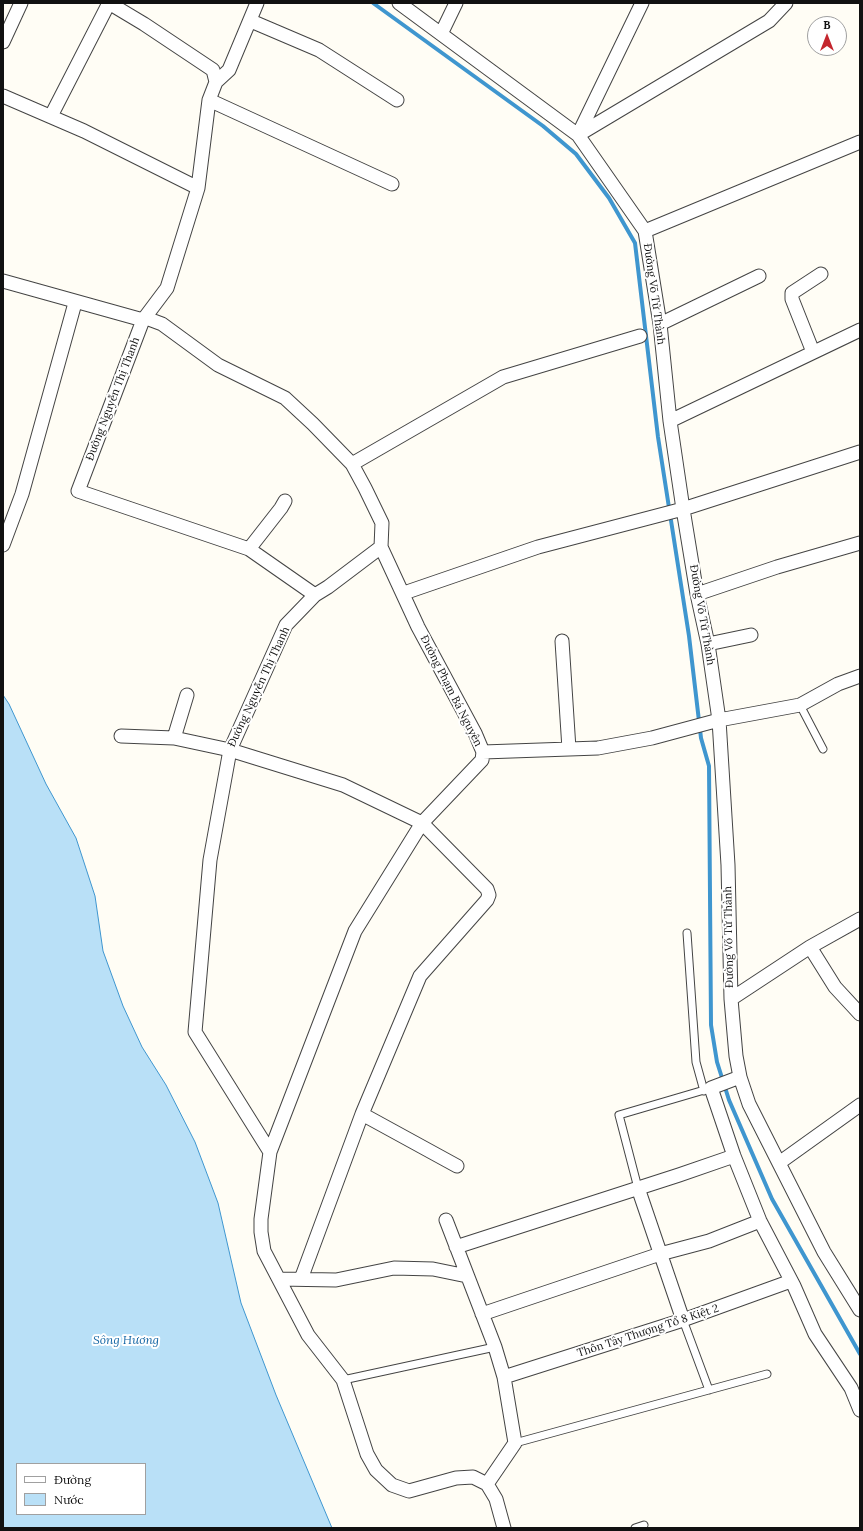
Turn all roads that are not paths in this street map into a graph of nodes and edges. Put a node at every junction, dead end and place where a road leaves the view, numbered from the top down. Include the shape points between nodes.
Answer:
1 (21, 3) edge
2 (109, 3) edge
3 (257, 3) edge
4 (399, 3) edge
5 (456, 3) edge
6 (642, 3) edge
7 (786, 3) edge
8 (251, 21) junction
9 (441, 34) junction
10 (3, 42) edge
11 (216, 82) junction
12 (3, 96) edge
13 (209, 100) junction
14 (397, 100) dead end
15 (51, 116) junction
16 (578, 135) junction
17 (860, 142) edge
18 (392, 184) dead end
19 (198, 188) junction
20 (645, 231) junction
21 (821, 274) dead end
22 (759, 276) dead end
23 (3, 281) edge
24 (74, 303) junction
25 (144, 319) junction
26 (660, 324) junction
27 (860, 330) edge
28 (640, 336) dead end
29 (813, 352) junction
30 (670, 421) junction
31 (860, 452) edge
32 (352, 464) junction
33 (285, 501) dead end
34 (681, 510) junction
35 (860, 543) edge
36 (3, 545) edge
37 (382, 547) junction
38 (249, 549) junction
39 (404, 593) junction
40 (697, 594) junction
41 (315, 595) junction
42 (751, 635) dead end
43 (562, 641) dead end
44 (708, 644) junction
45 (860, 676) edge
46 (187, 695) dead end
47 (800, 705) junction
48 (714, 721) junction
49 (121, 736) dead end
50 (174, 738) junction
51 (569, 749) junction
52 (230, 750) junction
53 (823, 750) dead end
54 (483, 752) junction
55 (422, 823) junction
56 (860, 919) edge
57 (687, 933) dead end
58 (810, 947) junction
59 (731, 999) junction
60 (860, 1014) edge
61 (740, 1077) junction
62 (707, 1089) junction
63 (860, 1105) edge
64 (362, 1114) junction
65 (270, 1152) junction
66 (734, 1156) junction
67 (779, 1163) junction
68 (457, 1166) dead end
69 (638, 1188) junction
70 (446, 1220) dead end
71 (760, 1221) junction
72 (456, 1247) junction
73 (660, 1254) junction
74 (467, 1276) junction
75 (279, 1279) junction
76 (301, 1279) junction
77 (791, 1281) junction
78 (860, 1310) edge
79 (482, 1314) junction
80 (683, 1320) junction
81 (495, 1347) junction
82 (767, 1374) dead end
83 (504, 1377) junction
84 (343, 1380) junction
85 (709, 1390) junction
86 (858, 1402) edge
87 (515, 1443) junction
88 (487, 1484) junction
89 (644, 1525) dead end
90 (504, 1528) edge
91 (635, 1528) edge

1 - 10 street
2 - 11 street via 213,70
2 - 15 street
3 - 8 street
4 - 9 street, Đường Võ Tử Thành
5 - 9 street
6 - 16 street
7 - 16 street via 768,21
8 - 11 street via 229,70
8 - 14 street via 319,50
9 - 16 street, Đường Võ Tử Thành
11 - 13 street, Đường Nguyễn Thị Thanh
12 - 15 street
13 - 18 street
13 - 19 street, Đường Nguyễn Thị Thanh
15 - 19 street
16 - 20 street, Đường Võ Tử Thành
17 - 20 street
19 - 25 street, Đường Nguyễn Thị Thanh via 167,288
20 - 26 street, Đường Võ Tử Thành
21 - 29 street via 792,293 792,299
22 - 26 street
23 - 24 street
24 - 25 street
24 - 36 street via 22,494
25 - 32 street via 162,324 218,365 285,398
25 - 38 street, Đường Nguyễn Thị Thanh via 78,491
26 - 30 street, Đường Võ Tử Thành
27 - 29 street
28 - 32 street via 503,377
29 - 30 street
30 - 34 street, Đường Võ Tử Thành
31 - 34 street
32 - 37 street via 382,523
33 - 38 street
34 - 39 street via 538,547
34 - 40 street, Đường Võ Tử Thành
35 - 40 street
37 - 39 street, Đường Phạm Bá Nguyên
37 - 41 street
38 - 41 street, Đường Nguyễn Thị Thanh
39 - 54 street, Đường Phạm Bá Nguyên via 418,627 476,733
40 - 44 street, Đường Võ Tử Thành
41 - 52 street, Đường Nguyễn Thị Thanh via 286,625
42 - 44 street
43 - 51 street
44 - 48 street, Đường Võ Tử Thành
45 - 47 street, Đường Phạm Bá Nguyên via 838,684
46 - 50 street
47 - 48 street, Đường Phạm Bá Nguyên
47 - 53 lane
48 - 51 street, Đường Phạm Bá Nguyên via 652,738 598,748
48 - 59 street, Đường Võ Tử Thành via 728,865
49 - 50 street
50 - 52 street
51 - 54 street, Đường Phạm Bá Nguyên
52 - 55 street via 344,785
52 - 65 street, Đường Nguyễn Thị Thanh via 210,860 194,1024 195,1032
54 - 55 street via 482,760
55 - 64 street via 487,889 489,895 420,976
55 - 65 street via 355,931
56 - 58 street
57 - 62 lane via 696,1062
58 - 59 street
58 - 60 street via 835,987
59 - 61 street, Đường Võ Tử Thành
61 - 62 street
61 - 67 street, Đường Võ Tử Thành via 749,1104
62 - 66 street
62 - 69 lane via 619,1115
63 - 67 street
64 - 68 street
64 - 76 street
65 - 75 street via 261,1232 264,1252
66 - 69 street
66 - 71 street
67 - 78 street, Đường Võ Tử Thành via 824,1252
69 - 72 street
69 - 73 street
70 - 72 street
71 - 73 street via 709,1241
71 - 77 street
72 - 74 street
73 - 79 street
73 - 80 street
74 - 76 street via 433,1269 394,1268 336,1280
74 - 79 street
75 - 76 street
75 - 84 street via 308,1335
77 - 80 street, Thôn Tây Thượng Tổ 8 Kiệt 2
77 - 86 street via 815,1334
79 - 81 street
80 - 83 street, Thôn Tây Thượng Tổ 8 Kiệt 2
80 - 85 lane
81 - 83 street
81 - 84 lane
82 - 85 lane
83 - 87 street
84 - 88 street via 366,1454 376,1470 392,1485 409,1491 456,1478 473,1477
85 - 87 lane
87 - 88 street
88 - 90 street via 496,1498
89 - 91 lane

